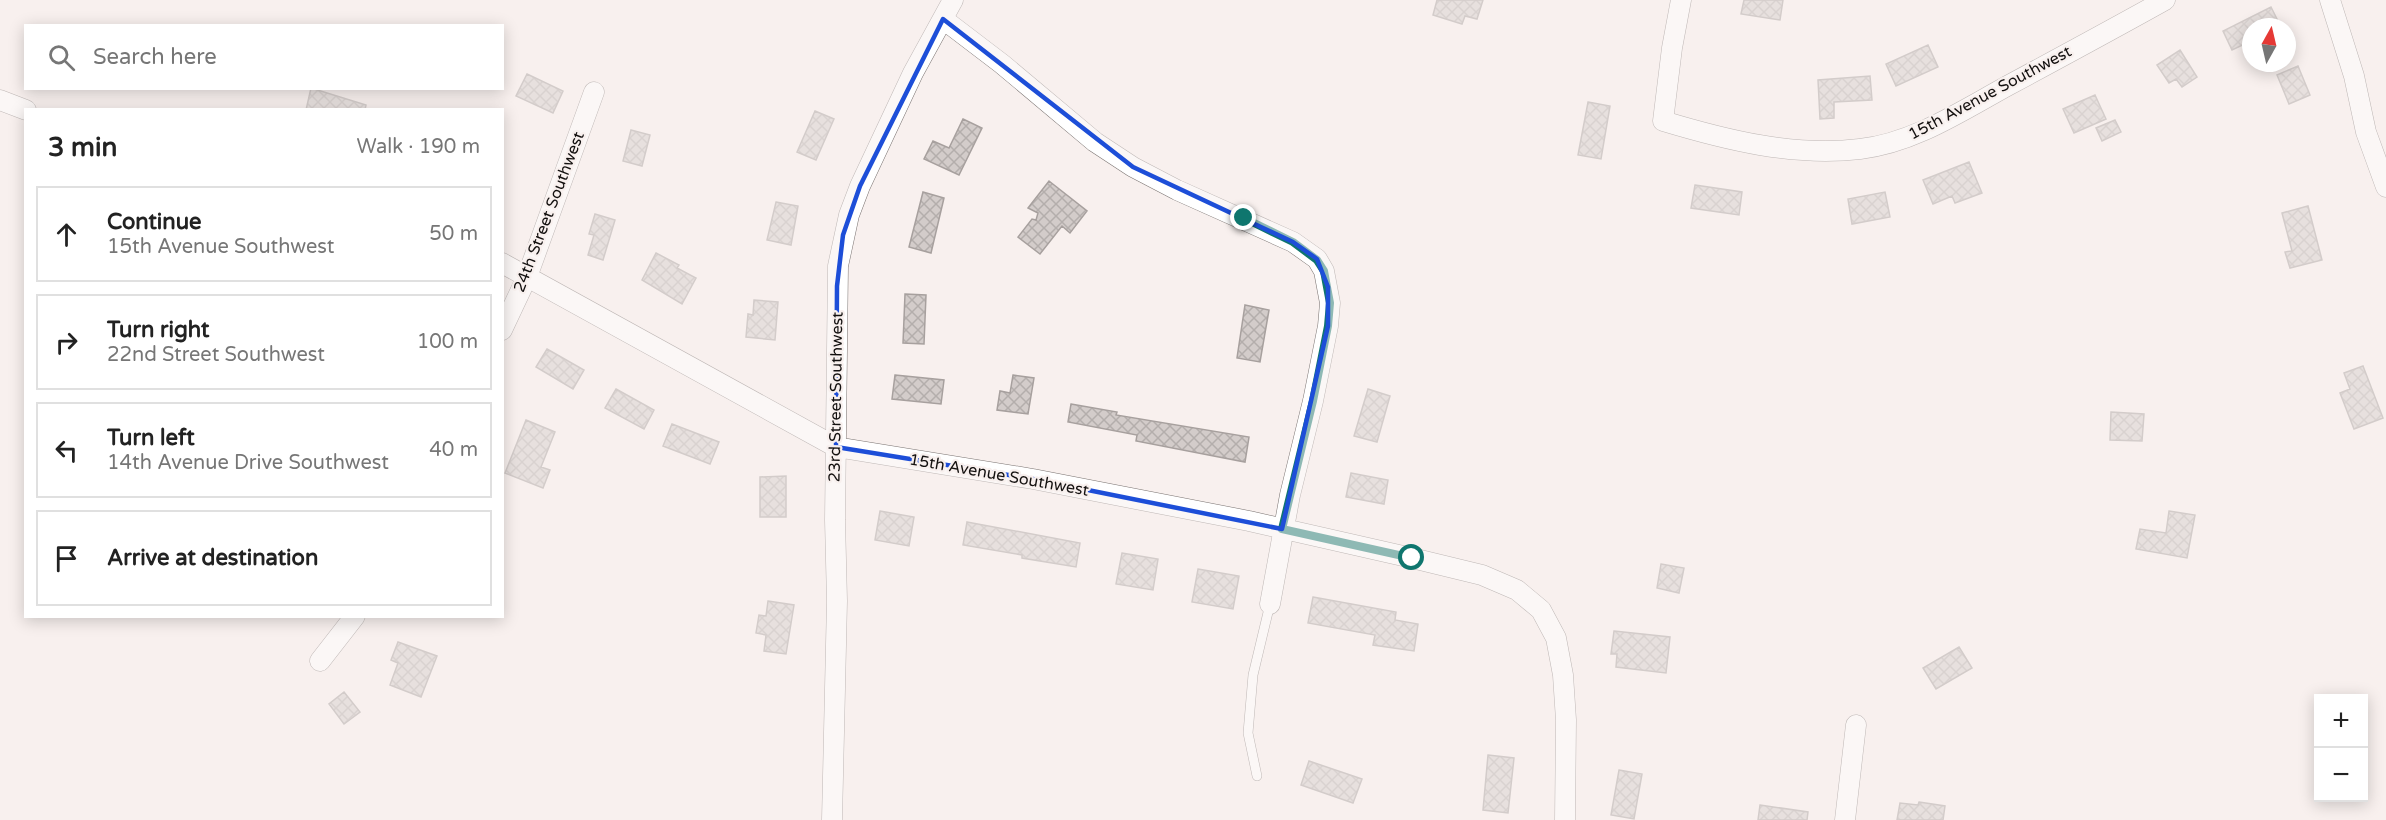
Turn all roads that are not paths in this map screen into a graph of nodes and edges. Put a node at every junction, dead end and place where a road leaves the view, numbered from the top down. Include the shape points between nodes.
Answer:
1 (953, 0) edge
2 (1681, 0) edge
3 (2165, 0) edge
4 (2330, 0) edge
5 (943, 19) junction
6 (594, 92) dead end
7 (0, 100) edge
8 (24, 109) edge
9 (2386, 187) edge
10 (504, 264) edge
11 (526, 277) junction
12 (504, 326) edge
13 (836, 447) junction
14 (1282, 529) junction
15 (1270, 604) joint
16 (353, 618) edge
17 (320, 661) dead end
18 (1856, 725) dead end
19 (1257, 776) dead end
20 (832, 820) edge
21 (1565, 820) edge
22 (1845, 820) edge

1 - 5 street, 23rd Street Southwest
2 - 3 street, 15th Avenue Southwest via 1663,121 1772,146 1859,150 1935,125
4 - 9 street via 2354,76 2366,132
5 - 13 street, 23rd Street Southwest via 860,186 843,235 837,286
5 - 14 street via 1124,161 1177,190 1293,242 1317,260 1324,271 1330,303 1328,326
6 - 11 street, 24th Street Southwest
7 - 8 street
10 - 11 street, 15th Avenue Southwest
11 - 12 street, 24th Street Southwest
11 - 13 street, 15th Avenue Southwest
13 - 14 street, 15th Avenue Southwest via 1033,479
13 - 20 street, 23rd Street Southwest
14 - 15 street
14 - 21 street, 15th Avenue Southwest via 1482,575 1530,599 1550,623 1563,675
15 - 19 lane via 1253,675 1248,733
16 - 17 street
18 - 22 street

